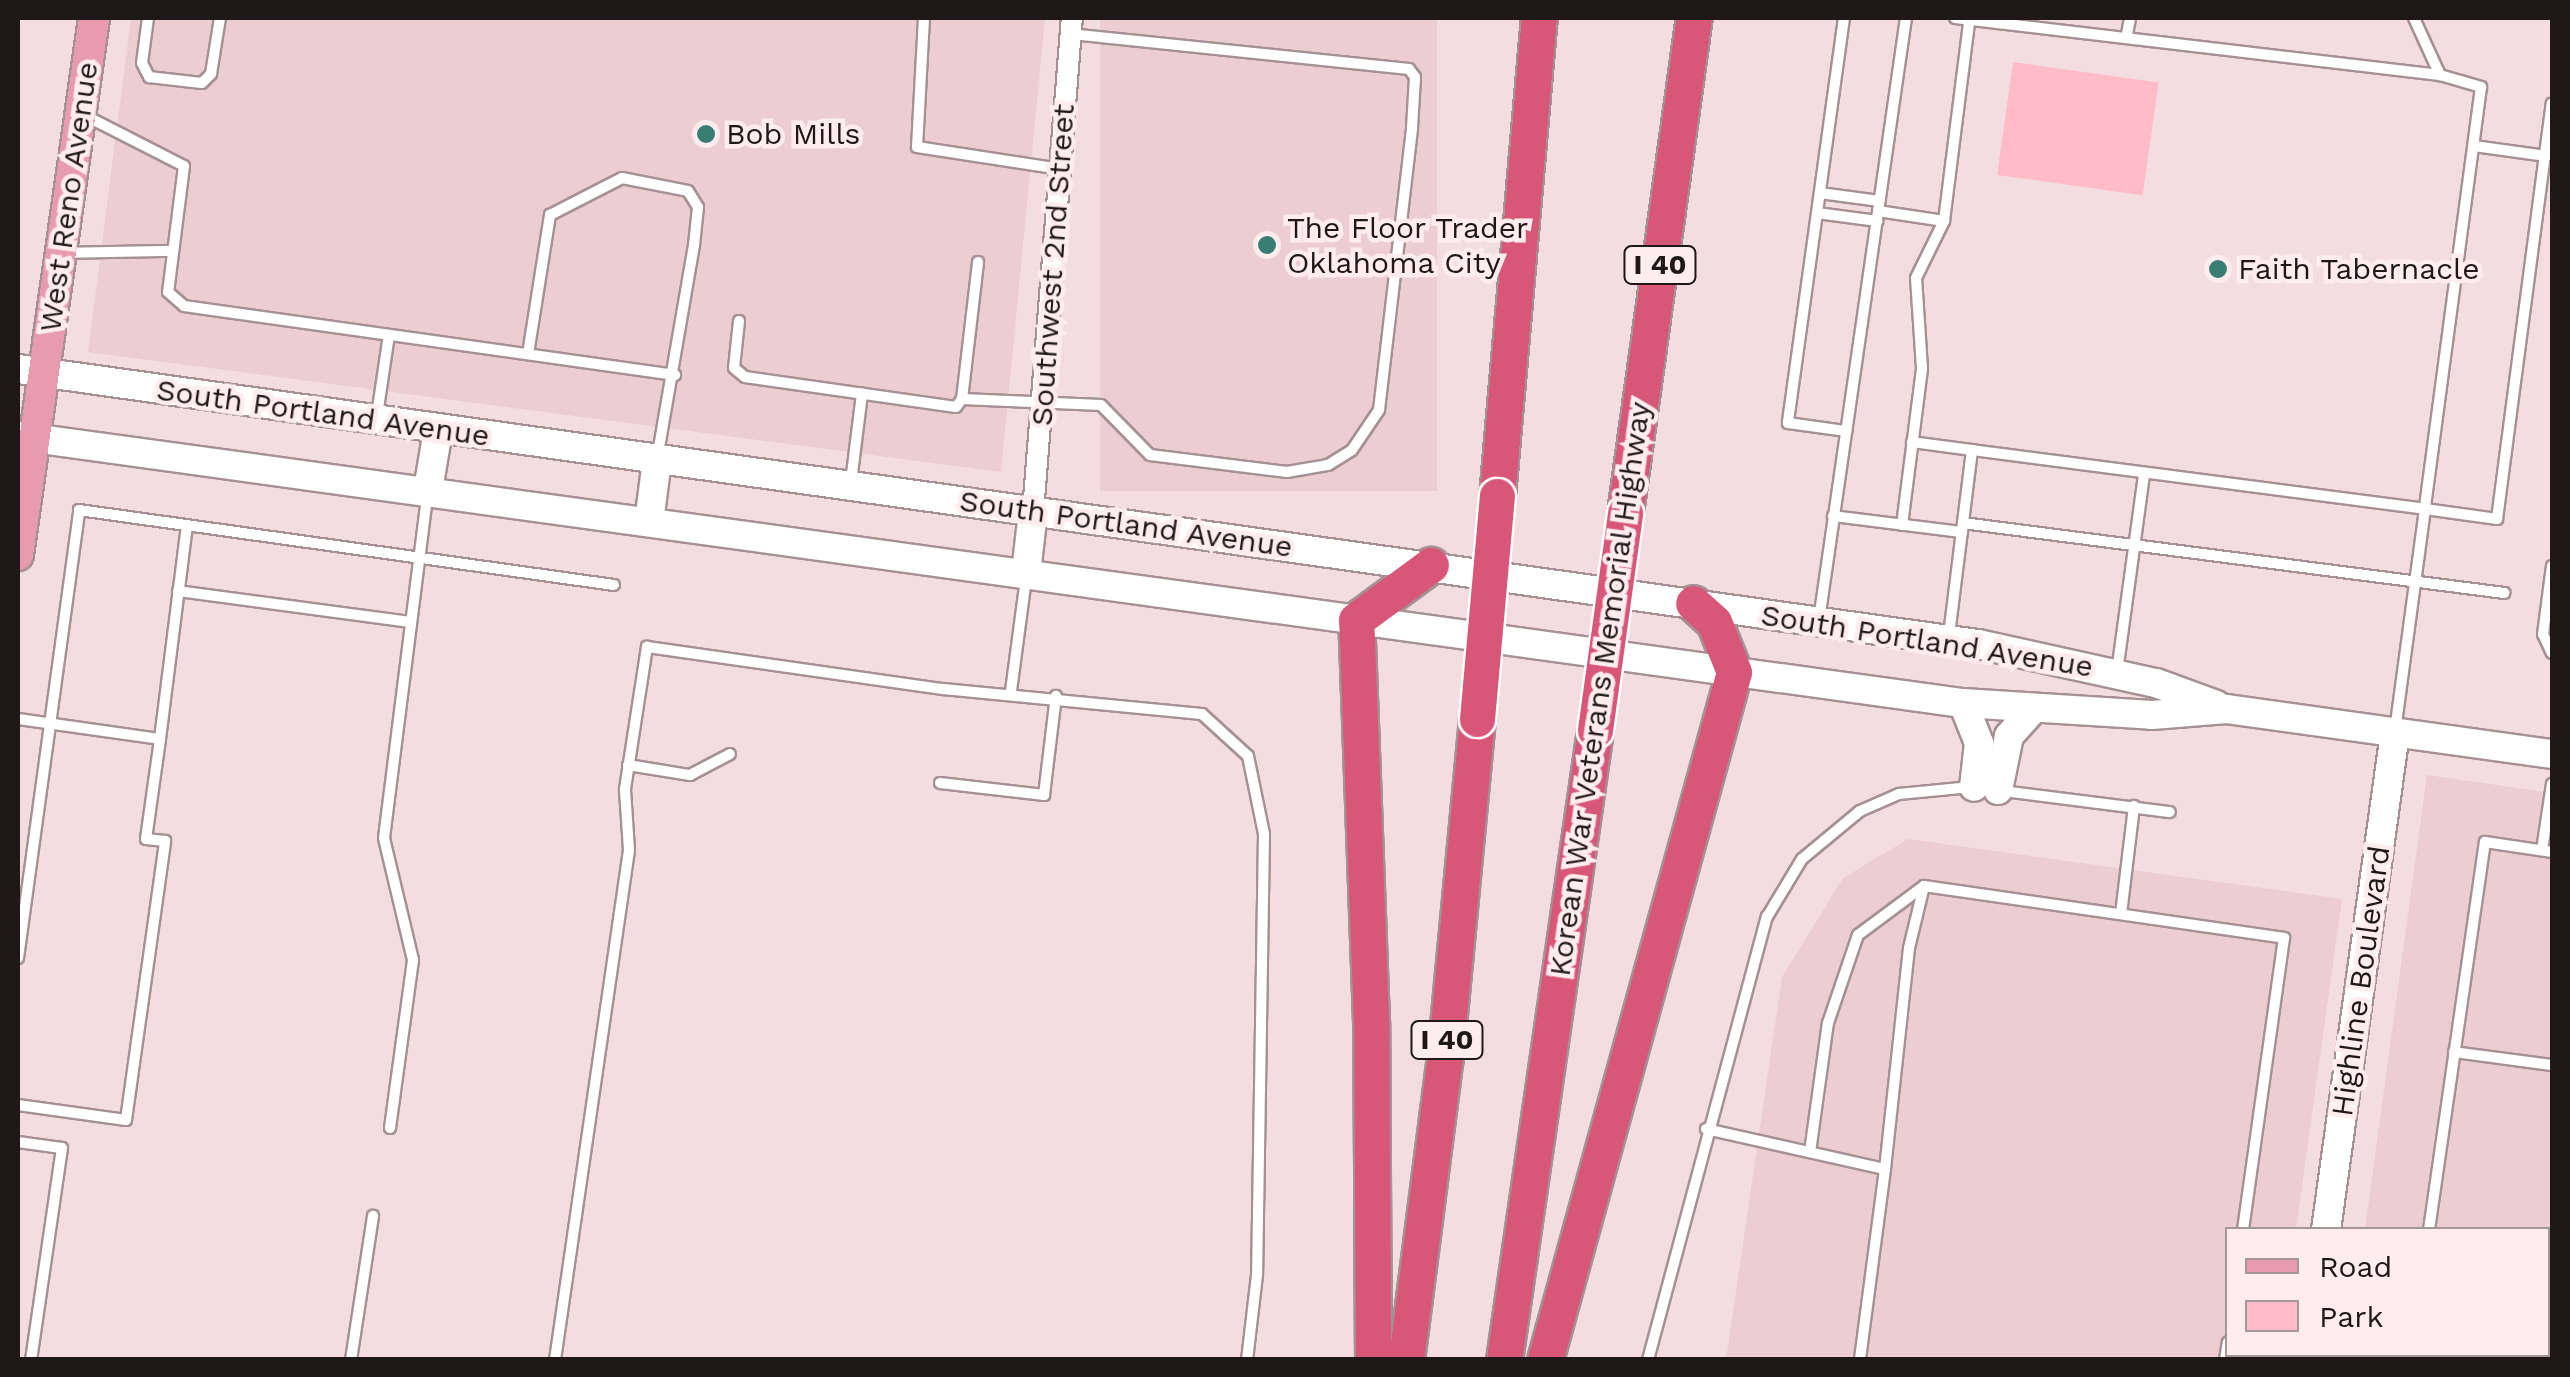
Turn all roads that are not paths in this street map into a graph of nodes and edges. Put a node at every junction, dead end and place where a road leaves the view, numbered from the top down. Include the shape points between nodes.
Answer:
1 (94, 18) edge
2 (148, 18) edge
3 (220, 18) edge
4 (924, 18) edge
5 (1539, 18) edge
6 (1694, 18) edge
7 (1844, 18) edge
8 (1906, 18) edge
9 (1955, 18) edge
10 (2130, 18) edge
11 (2414, 18) edge
12 (1969, 22) junction
13 (1071, 26) edge
14 (2127, 34) junction
15 (2440, 75) junction
16 (2552, 104) edge
17 (81, 113) junction
18 (2474, 146) junction
19 (2546, 156) junction
20 (1060, 170) junction
21 (1820, 193) junction
22 (1878, 211) junction
23 (1817, 213) junction
24 (1944, 220) junction
25 (172, 251) junction
26 (61, 252) junction
27 (978, 262) dead end
28 (739, 321) dead end
29 (389, 335) junction
30 (528, 354) junction
31 (31, 371) edge
32 (676, 375) junction
33 (862, 394) junction
34 (962, 399) junction
35 (1042, 400) junction
36 (376, 420) junction
37 (438, 430) junction
38 (1846, 431) junction
39 (26, 437) edge
40 (1912, 442) junction
41 (1972, 450) junction
42 (657, 460) junction
43 (2144, 474) junction
44 (850, 487) junction
45 (428, 490) junction
46 (2425, 509) junction
47 (1033, 512) junction
48 (1833, 516) junction
49 (649, 522) junction
50 (1902, 525) junction
51 (187, 526) junction
52 (1962, 528) junction
53 (2134, 545) junction
54 (18, 555) edge
55 (419, 558) junction
56 (1431, 566) junction
57 (2552, 566) edge
58 (1026, 574) junction
59 (2416, 581) junction
60 (614, 585) dead end
61 (178, 591) junction
62 (2504, 593) dead end
63 (1694, 603) junction
64 (1356, 620) junction
65 (1819, 621) junction
66 (410, 622) junction
67 (1948, 640) junction
68 (2552, 653) edge
69 (1734, 672) junction
70 (2116, 673) junction
71 (1011, 691) junction
72 (1056, 696) junction
73 (1963, 704) junction
74 (2033, 709) junction
75 (2227, 709) junction
76 (18, 719) edge
77 (50, 723) junction
78 (2395, 733) junction
79 (160, 739) junction
80 (730, 754) dead end
81 (2552, 754) edge
82 (628, 765) junction
83 (940, 783) dead end
84 (2552, 784) edge
85 (1986, 789) junction
86 (2134, 806) junction
87 (2170, 812) dead end
88 (2547, 851) edge
89 (1924, 886) junction
90 (2120, 914) junction
91 (18, 958) edge
92 (2454, 1052) junction
93 (2552, 1065) edge
94 (18, 1105) edge
95 (390, 1128) dead end
96 (1706, 1128) junction
97 (18, 1142) edge
98 (1810, 1152) junction
99 (1885, 1169) junction
100 (372, 1216) dead end
101 (2243, 1227) edge
102 (2326, 1227) edge
103 (2429, 1227) edge
104 (31, 1360) edge
105 (351, 1360) edge
106 (555, 1360) edge
107 (1246, 1360) edge
108 (1373, 1360) edge
109 (1406, 1360) edge
110 (1504, 1360) edge
111 (1545, 1360) edge
112 (1648, 1360) edge
113 (1860, 1360) edge

1 - 17 main road, West Reno Avenue
2 - 3 lane via 142,62 149,77 202,84 212,74
4 - 20 lane via 918,147
5 - 109 highway, I 40, bridge via 1445,1057
6 - 110 highway, Korean War Veterans Memorial Highway / I 40, bridge
7 - 21 lane
8 - 22 lane
9 - 12 lane
10 - 14 lane
11 - 15 lane
12 - 14 lane
12 - 24 lane
13 - 20 street, Southwest 2nd Street
13 - 35 lane via 1394,63 1415,78 1412,128 1386,374 1373,428 1352,450 1306,472 1164,458 1140,447 1101,404
14 - 15 lane
15 - 18 lane via 2481,86
16 - 19 lane
17 - 25 lane via 184,166
17 - 26 main road, West Reno Avenue
18 - 19 lane
18 - 46 lane
19 - 46 lane via 2497,519
20 - 35 street, Southwest 2nd Street
21 - 22 lane
21 - 23 lane
22 - 23 lane
22 - 24 lane
22 - 38 lane
23 - 38 lane via 1788,423
24 - 40 lane via 1916,278 1922,368
25 - 26 lane
25 - 29 lane via 168,292 184,306
26 - 31 main road, West Reno Avenue
27 - 34 lane
28 - 33 lane via 734,368 745,377
29 - 30 lane
29 - 36 lane
30 - 32 lane
30 - 32 lane via 550,216 622,178 659,181 688,190 698,207
31 - 36 main road, South Portland Avenue
31 - 39 main road, West Reno Avenue
32 - 42 lane
33 - 34 lane via 956,407
33 - 44 lane
34 - 35 lane
35 - 47 street, Southwest 2nd Street
36 - 37 main road, South Portland Avenue
37 - 42 main road, South Portland Avenue
37 - 45 main road
38 - 48 lane
39 - 45 main road, South Portland Avenue
39 - 54 main road, West Reno Avenue
40 - 41 lane
40 - 50 lane
41 - 43 lane
41 - 52 lane
42 - 44 main road, South Portland Avenue
42 - 49 main road
43 - 46 lane
43 - 53 lane
44 - 47 main road, South Portland Avenue
45 - 49 main road, South Portland Avenue
45 - 55 lane
46 - 59 lane
47 - 56 main road, South Portland Avenue
47 - 58 main road
48 - 50 lane
48 - 65 lane
49 - 58 main road, South Portland Avenue
50 - 52 lane
51 - 55 lane
51 - 61 lane
51 - 77 lane via 80,510
52 - 53 lane
52 - 67 lane
53 - 59 lane
53 - 70 lane
55 - 60 lane
55 - 66 lane
56 - 63 main road, South Portland Avenue
56 - 64 highway
57 - 68 lane via 2542,634
58 - 64 main road, South Portland Avenue
58 - 71 lane
59 - 62 lane
59 - 78 lane
61 - 66 lane
61 - 79 lane
63 - 65 main road, South Portland Avenue
63 - 69 highway via 1714,622
64 - 69 main road, South Portland Avenue
64 - 108 highway via 1372,1022
65 - 67 main road, South Portland Avenue
66 - 95 lane via 384,838 413,960
67 - 70 main road, South Portland Avenue
69 - 73 main road, South Portland Avenue
69 - 111 highway
70 - 75 main road, South Portland Avenue
71 - 72 lane
71 - 82 lane via 943,689 647,647
72 - 83 lane via 1044,795
72 - 107 lane via 1202,714 1248,756 1264,834 1257,1275
73 - 74 main road, South Portland Avenue
73 - 85 main road via 1980,743
74 - 75 main road, South Portland Avenue via 2152,715
74 - 85 main road via 2009,736
75 - 78 main road, South Portland Avenue
76 - 77 lane
77 - 79 lane
77 - 91 lane
78 - 81 main road, South Portland Avenue
78 - 102 main road, Highline Boulevard
79 - 94 lane via 146,839 165,842 126,1120
80 - 82 lane via 690,775
82 - 106 lane via 629,850
84 - 88 lane
85 - 86 lane
85 - 96 lane via 1886,800 1860,811 1802,859 1767,917
86 - 87 lane
86 - 90 lane
88 - 92 lane via 2485,842
89 - 90 lane
89 - 98 lane via 1858,935 1828,1023
89 - 99 lane via 1909,948
90 - 101 lane via 2284,938
92 - 93 lane
92 - 103 lane
96 - 98 lane
96 - 112 lane
97 - 104 lane via 62,1148
98 - 99 lane
99 - 113 lane
100 - 105 lane

